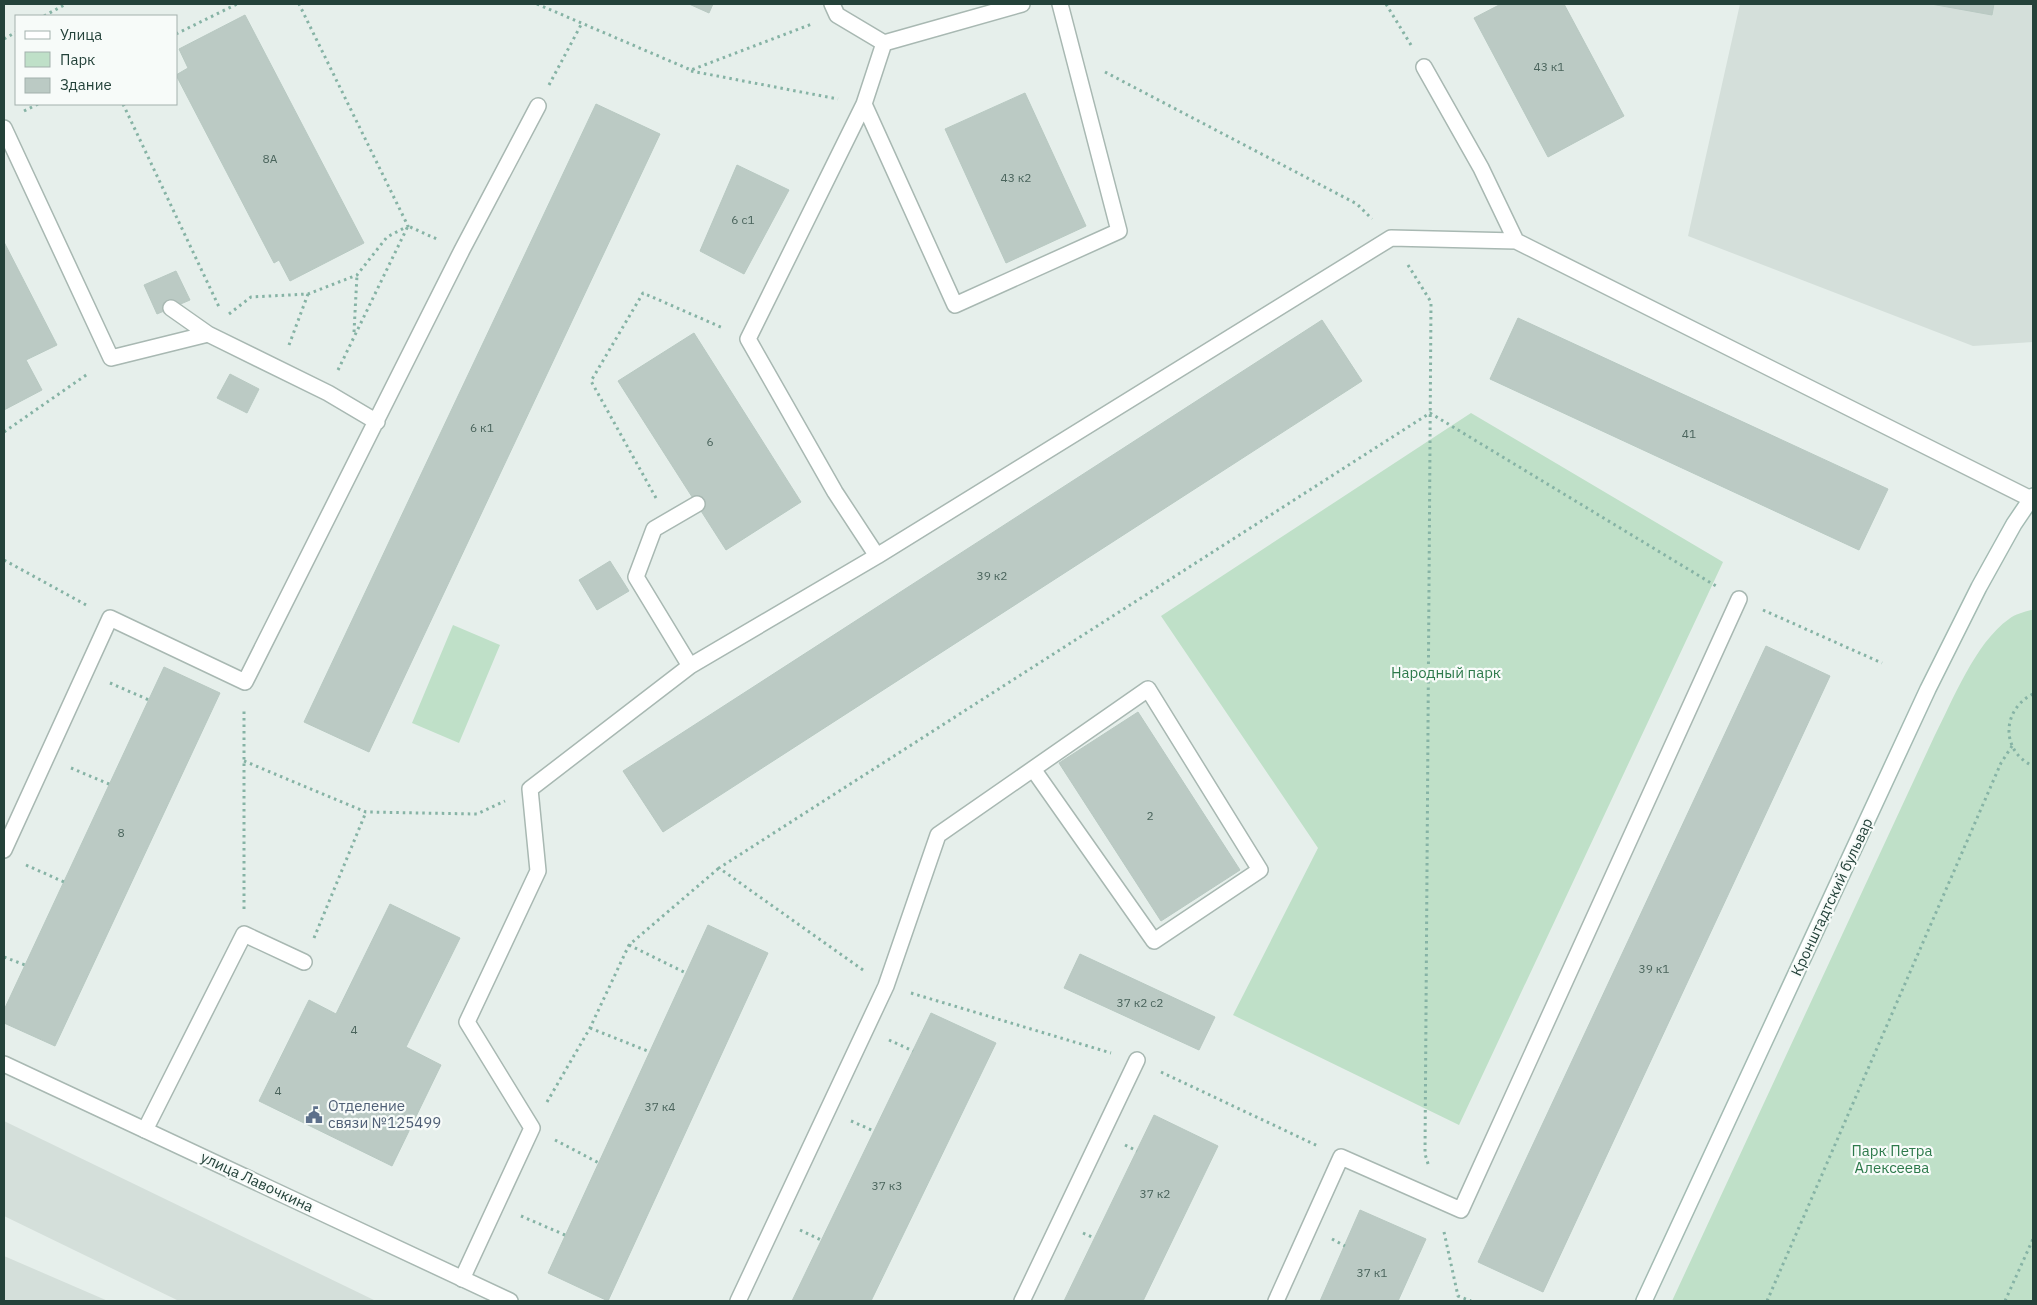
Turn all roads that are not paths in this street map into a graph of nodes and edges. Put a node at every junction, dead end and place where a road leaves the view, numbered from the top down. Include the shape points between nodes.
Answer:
1 (1022, 4) edge
2 (1060, 4) edge
3 (835, 9) edge
4 (884, 43) junction
5 (1424, 67) road end
6 (864, 104) junction
7 (538, 106) road end
8 (4, 128) edge
9 (1516, 241) junction
10 (171, 308) dead end
11 (208, 334) junction
12 (377, 422) junction
13 (2032, 498) edge
14 (697, 504) dead end
15 (877, 556) junction
16 (1739, 599) road end
17 (690, 666) junction
18 (1033, 769) junction
19 (4, 850) edge
20 (304, 962) road end
21 (1137, 1060) road end
22 (4, 1064) edge
23 (145, 1130) junction
24 (462, 1279) junction
25 (510, 1301) edge
26 (738, 1301) edge
27 (1022, 1301) edge
28 (1276, 1301) edge
29 (1644, 1301) edge

1 - 4 main road
2 - 6 main road via 1119,231 955,305
3 - 4 main road
4 - 6 main road
5 - 9 main road
6 - 15 main road via 748,339 835,492
7 - 12 main road
8 - 11 main road via 111,358
9 - 13 main road
9 - 15 main road via 1391,238
10 - 11 main road
11 - 12 main road via 328,393
12 - 19 main road via 245,682 110,618
13 - 29 main road, Кронштадтский бульвар via 1978,587 1928,689
14 - 17 main road via 654,529 636,577
15 - 17 main road
16 - 28 main road via 1462,1210 1341,1156
17 - 24 main road via 530,789 538,871 467,1022 532,1128
18 - 18 main road via 1148,689 1260,870 1154,941
18 - 26 main road via 938,835 886,986
20 - 23 main road via 244,934
21 - 27 main road
22 - 23 main road, улица Лавочкина
23 - 24 main road, улица Лавочкина
24 - 25 main road, улица Лавочкина

